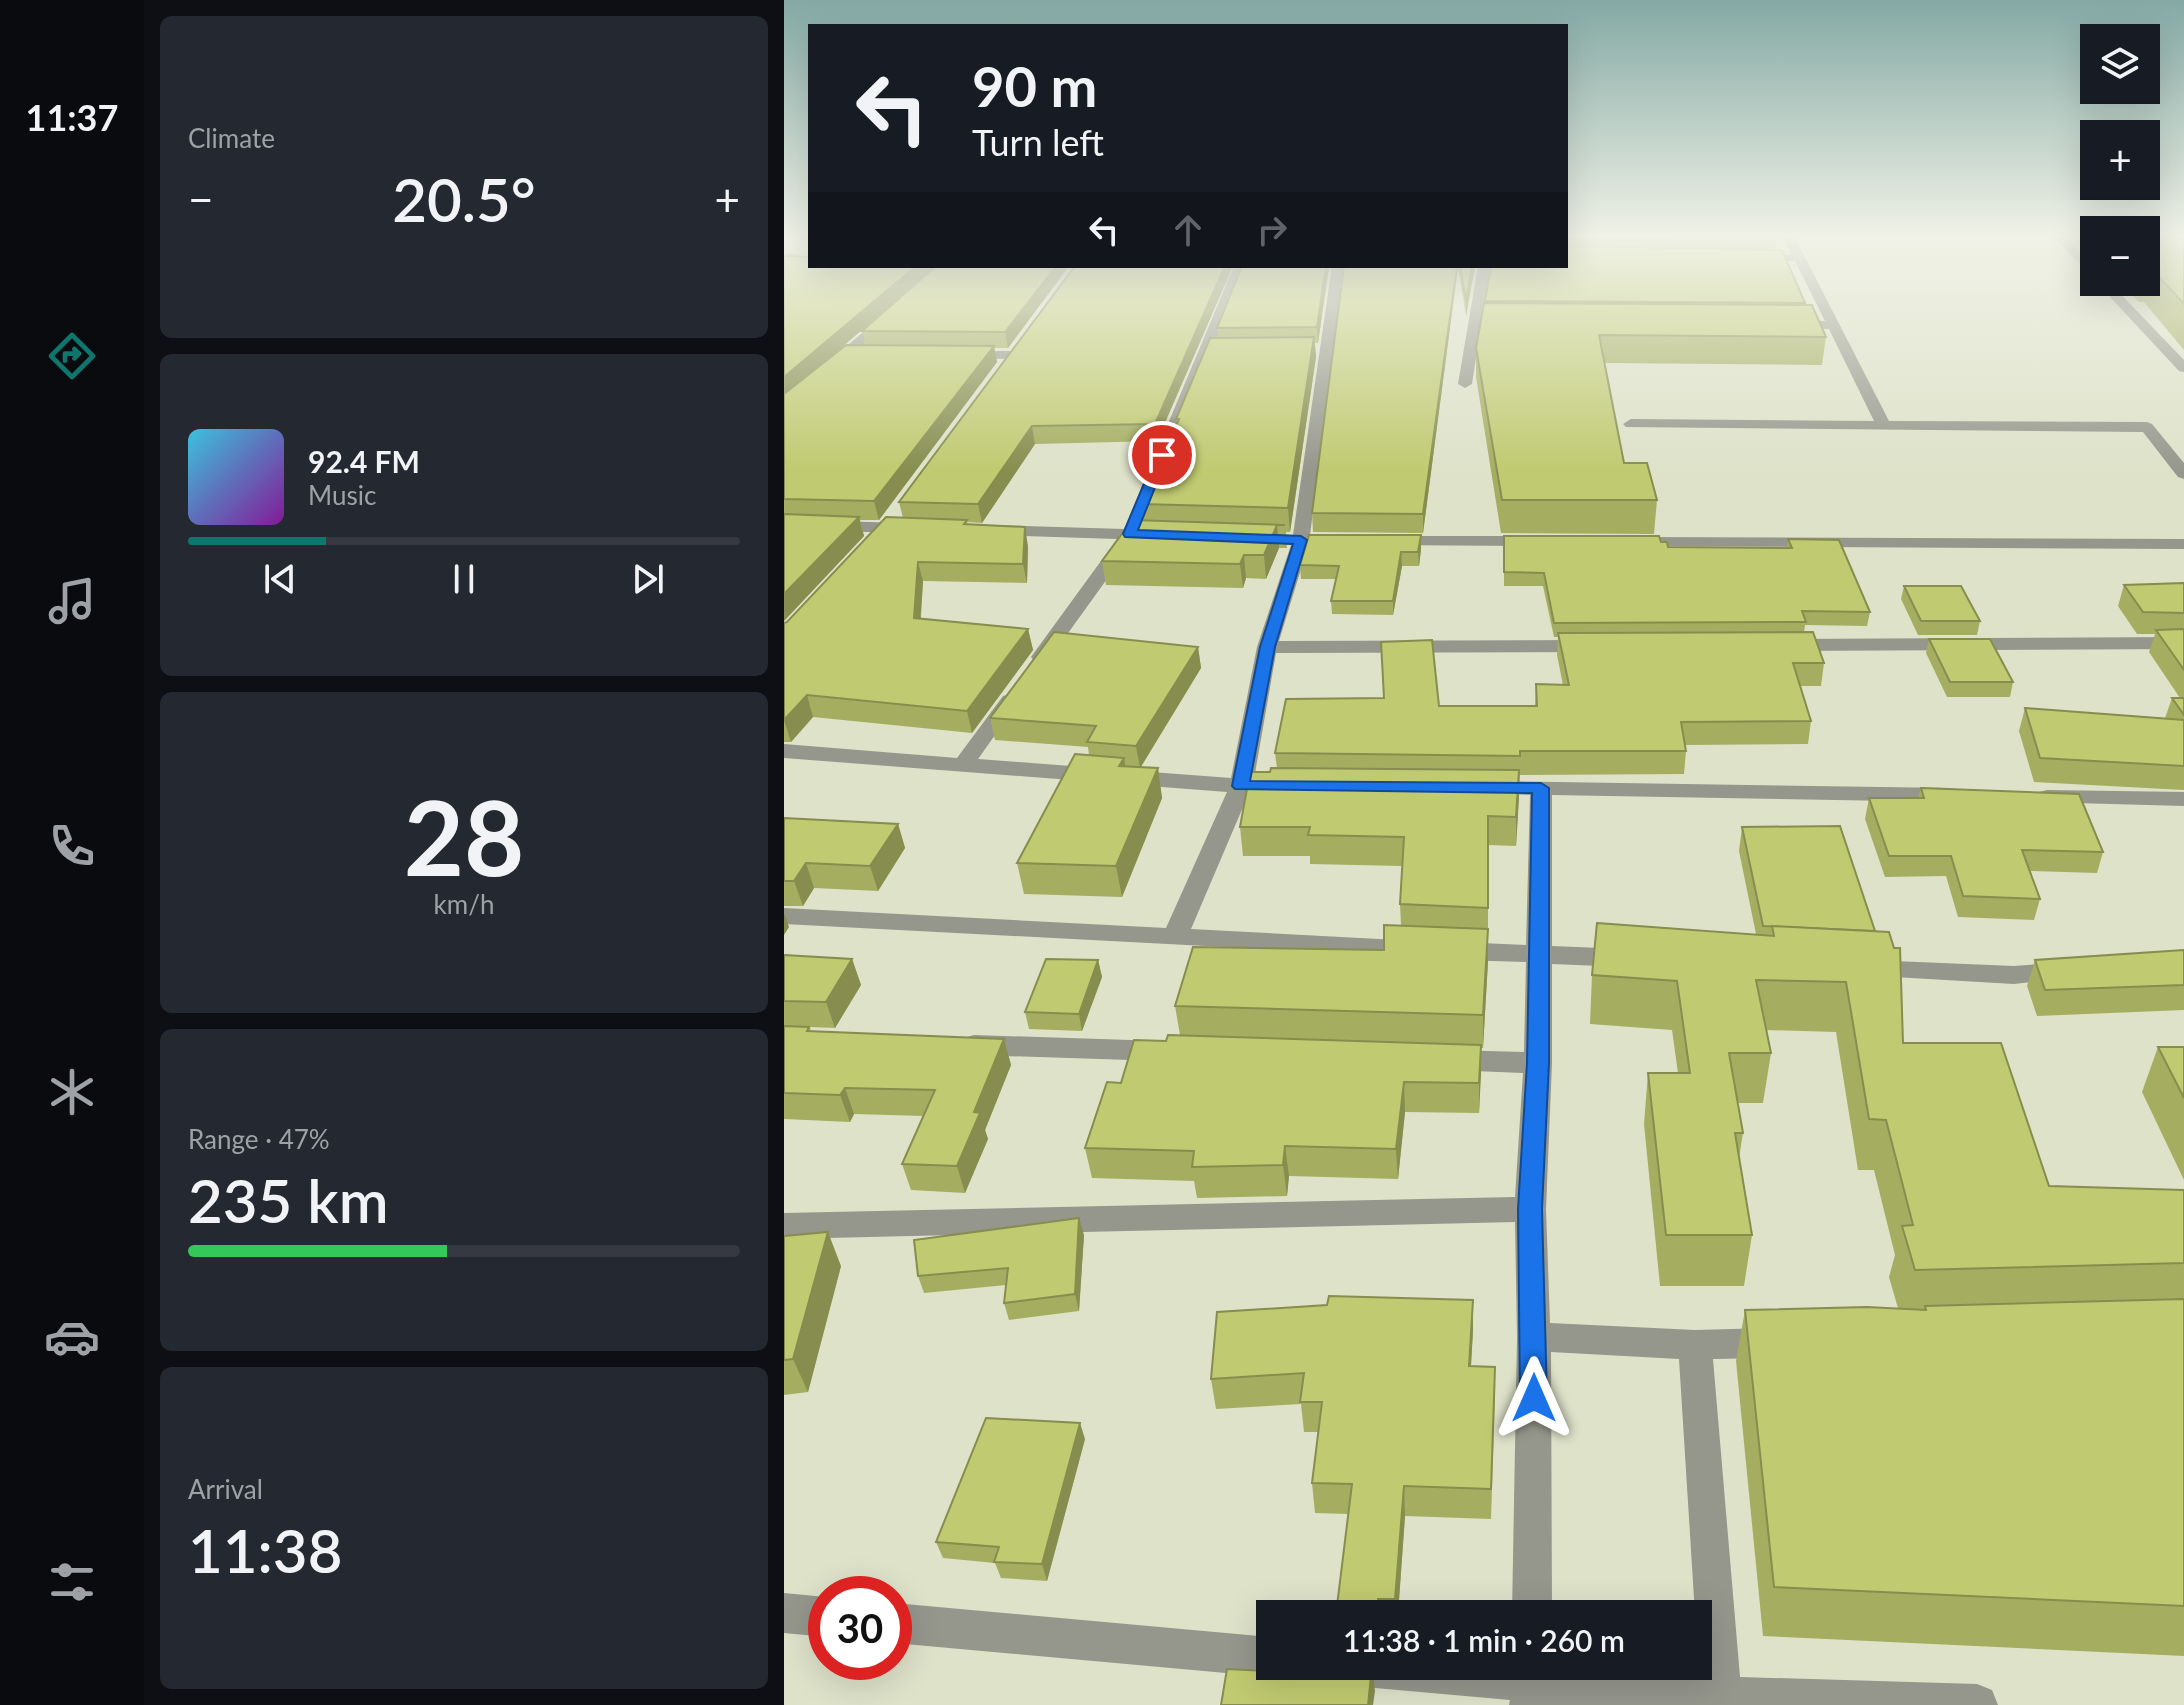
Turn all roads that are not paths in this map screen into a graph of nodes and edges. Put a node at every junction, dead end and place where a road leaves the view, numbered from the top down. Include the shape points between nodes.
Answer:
1 (892, 314) edge
2 (1224, 314) edge
3 (1327, 314) edge
4 (1476, 314) edge
5 (1826, 314) edge
6 (2132, 314) edge
7 (1475, 323) junction
8 (1491, 323) edge
9 (1769, 324) edge
10 (1831, 325) junction
11 (846, 354) junction
12 (876, 354) edge
13 (952, 355) edge
14 (1012, 355) edge
15 (2184, 368) edge
16 (1465, 384) dead end
17 (784, 408) edge
18 (1631, 424) dead end
19 (1884, 425) junction
20 (2184, 474) edge
21 (891, 521) junction
22 (784, 525) edge
23 (932, 528) edge
24 (977, 530) edge
25 (1130, 534) junction
26 (1176, 536) edge
27 (1238, 538) edge
28 (1301, 540) junction
29 (1553, 541) edge
30 (1616, 542) edge
31 (2184, 544) edge
32 (866, 549) edge
33 (2184, 643) edge
34 (1615, 645) edge
35 (1773, 645) edge
36 (1267, 647) junction
37 (786, 754) edge
38 (964, 763) junction
39 (1241, 786) junction
40 (1272, 786) edge
41 (1462, 788) edge
42 (1541, 788) junction
43 (1980, 796) edge
44 (2027, 797) edge
45 (2184, 799) edge
46 (784, 916) edge
47 (1175, 937) junction
48 (1540, 955) junction
49 (1650, 959) edge
50 (1840, 968) edge
51 (2093, 968) edge
52 (941, 1044) edge
53 (1193, 1052) edge
54 (1428, 1059) edge
55 (1538, 1063) junction
56 (1530, 1209) junction
57 (784, 1226) edge
58 (1534, 1337) junction
59 (1805, 1342) edge
60 (1695, 1345) junction
61 (1532, 1600) edge
62 (784, 1613) edge
63 (808, 1615) edge
64 (912, 1625) edge
65 (1256, 1656) edge
66 (1494, 1680) edge
67 (1531, 1684) edge
68 (1722, 1701) edge
69 (1977, 1705) edge

1 - 11 street
2 - 25 street
3 - 28 street via 1318,350
4 - 7 street
5 - 10 street
6 - 15 street
7 - 8 street
7 - 16 street
9 - 10 street
10 - 19 street
11 - 12 street
11 - 17 street
13 - 14 street
18 - 19 street
19 - 20 street via 2147,427
21 - 22 street
21 - 23 street
21 - 32 street
24 - 25 street
25 - 26 street
25 - 38 street
27 - 28 street
28 - 29 street
28 - 36 street
30 - 31 street
33 - 35 street
34 - 36 street
36 - 39 street
37 - 38 street
38 - 39 street
39 - 40 street
39 - 47 street
41 - 42 street
42 - 43 street
42 - 48 street
44 - 45 street
46 - 47 street
47 - 48 street
48 - 49 street
48 - 55 street
50 - 51 street via 2014,975
52 - 53 street
54 - 55 street
55 - 56 street
56 - 57 street
56 - 58 street
58 - 60 street
58 - 61 street
59 - 60 street
60 - 68 street
62 - 63 street
64 - 65 street
66 - 67 street
67 - 68 street
68 - 69 street

